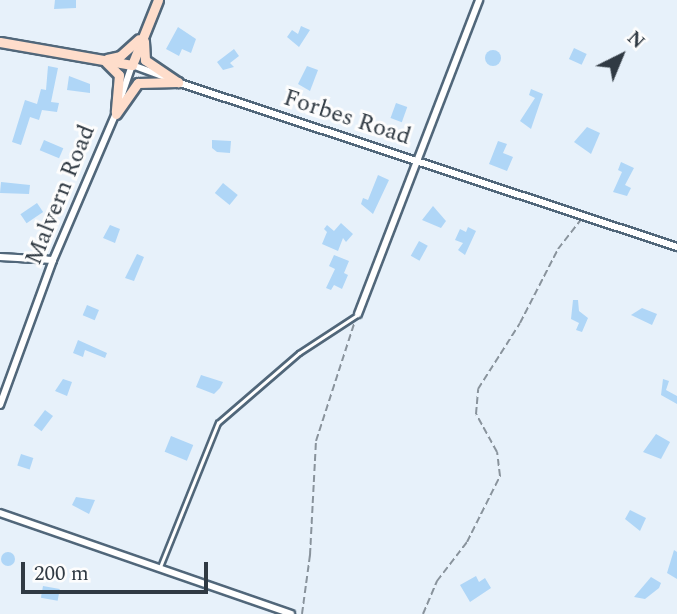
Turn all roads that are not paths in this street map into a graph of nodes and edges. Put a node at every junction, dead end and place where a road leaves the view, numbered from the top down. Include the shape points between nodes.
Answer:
1 (158, 0) edge
2 (479, 0) edge
3 (145, 32) junction
4 (0, 41) edge
5 (102, 59) junction
6 (132, 65) junction
7 (178, 82) junction
8 (116, 114) junction
9 (417, 161) junction
10 (677, 247) edge
11 (0, 257) edge
12 (53, 260) junction
13 (358, 314) joint
14 (0, 405) edge
15 (0, 513) edge
16 (160, 568) junction
17 (283, 613) edge
18 (291, 614) edge

1 - 3 main road, Malvern Road
2 - 9 street
3 - 5 main road via 120,56
3 - 6 main road, Malvern Road
3 - 7 main road via 145,60
4 - 5 main road, Forbes Road
5 - 6 main road, Forbes Road
5 - 8 main road via 119,75
6 - 7 street, Forbes Road
6 - 8 street, Malvern Road
7 - 8 main road via 138,83
7 - 9 street, Forbes Road
8 - 12 street, Malvern Road
9 - 10 street, Forbes Road
9 - 13 street
11 - 12 street
12 - 14 street, Malvern Road
13 - 16 lane via 299,353 218,424
15 - 16 street
16 - 17 street
17 - 18 street

